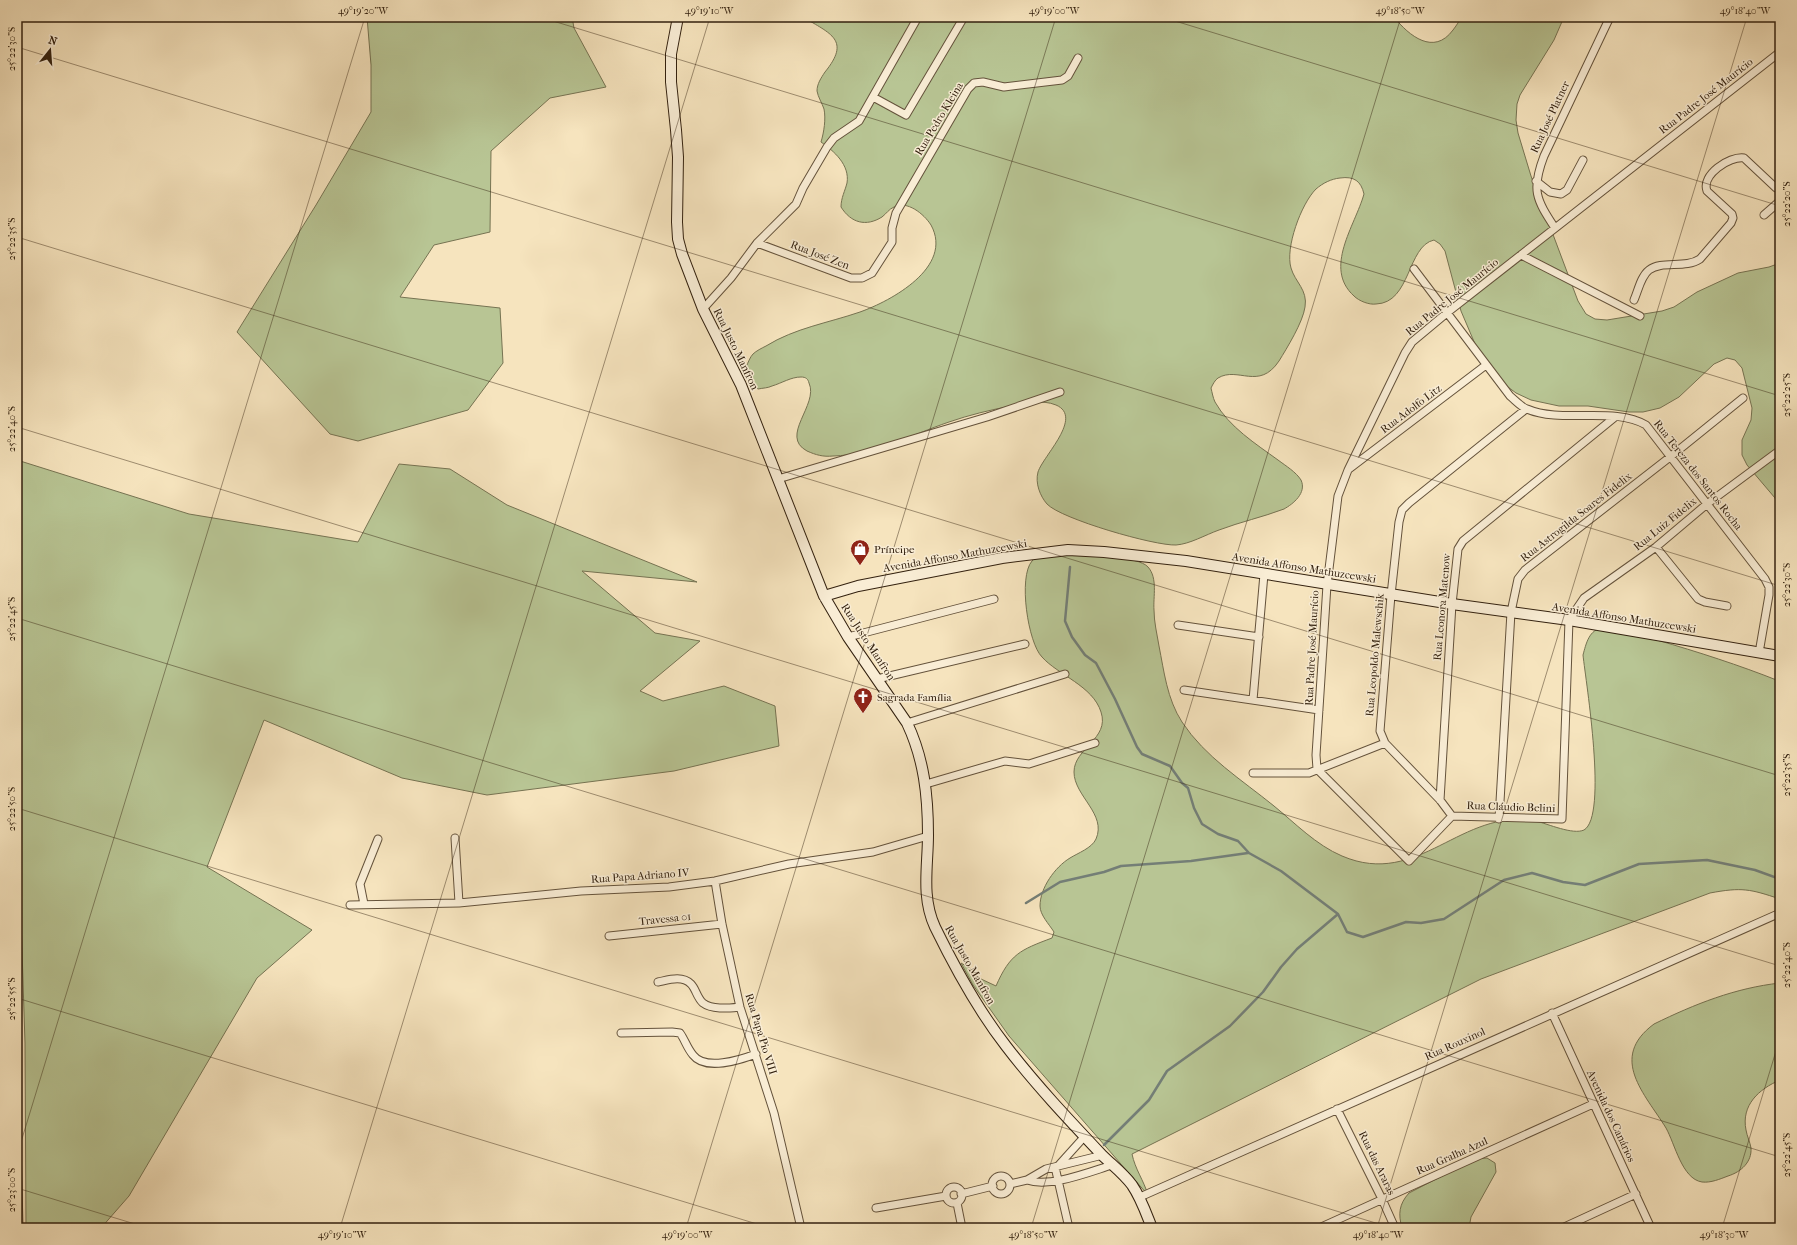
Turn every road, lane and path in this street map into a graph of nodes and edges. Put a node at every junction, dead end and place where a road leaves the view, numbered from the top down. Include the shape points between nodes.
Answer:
1 (678, 17) edge
2 (918, 17) edge
3 (964, 17) edge
4 (1610, 17) edge
5 (1780, 52) edge
6 (1078, 58) dead end
7 (873, 97) junction
8 (1583, 160) dead end
9 (1536, 181) junction
10 (1780, 184) edge
11 (1780, 201) edge
12 (1764, 215) dead end
13 (892, 228) joint
14 (1555, 228) junction
15 (757, 243) junction
16 (1521, 255) junction
17 (1414, 269) dead end
18 (1634, 300) dead end
19 (704, 308) junction
20 (1448, 312) junction
21 (1640, 316) dead end
22 (1486, 365) junction
23 (1060, 392) dead end
24 (1743, 398) dead end
25 (1526, 409) junction
26 (1615, 417) junction
27 (1780, 450) edge
28 (1670, 458) junction
29 (1348, 470) junction
30 (778, 479) junction
31 (1707, 504) junction
32 (1656, 547) junction
33 (1264, 574) junction
34 (1327, 584) junction
35 (1391, 595) junction
36 (824, 596) junction
37 (994, 599) dead end
38 (1452, 604) junction
39 (1727, 606) dead end
40 (1511, 612) junction
41 (1569, 620) junction
42 (1178, 625) dead end
43 (848, 637) junction
44 (1259, 637) junction
45 (1026, 644) dead end
46 (1760, 653) junction
47 (1780, 656) edge
48 (1065, 674) dead end
49 (877, 679) junction
50 (1184, 690) dead end
51 (1253, 700) junction
52 (1319, 710) junction
53 (907, 723) junction
54 (1095, 743) dead end
55 (1385, 743) junction
56 (1317, 769) junction
57 (1253, 772) dead end
58 (926, 784) junction
59 (1440, 800) junction
60 (1452, 816) junction
61 (1499, 819) junction
62 (928, 836) junction
63 (455, 838) dead end
64 (378, 839) dead end
65 (715, 881) junction
66 (459, 903) junction
67 (364, 904) junction
68 (350, 905) dead end
69 (1780, 913) edge
70 (722, 924) junction
71 (609, 936) dead end
72 (658, 982) dead end
73 (740, 1007) junction
74 (1552, 1013) junction
75 (622, 1033) dead end
76 (756, 1054) junction
77 (1593, 1104) junction
78 (1337, 1109) junction
79 (1085, 1136) junction
80 (17, 1144) edge
81 (1103, 1155) junction
82 (1112, 1165) junction
83 (1056, 1166) junction
84 (17, 1178) edge
85 (1058, 1179) junction
86 (1026, 1180) junction
87 (1010, 1184) junction
88 (993, 1186) junction
89 (961, 1194) junction
90 (1636, 1194) junction
91 (946, 1196) junction
92 (1140, 1197) junction
93 (1382, 1199) junction
94 (957, 1203) junction
95 (876, 1208) dead end
96 (19, 1228) edge
97 (801, 1228) edge
98 (962, 1228) edge
99 (1069, 1228) edge
100 (1152, 1228) edge
101 (1319, 1228) edge
102 (1395, 1228) edge
103 (1562, 1228) edge
104 (1651, 1228) edge

1 - 19 main road, Rua Justo Manfron via 671,54 671,82 676,130 678,239
2 - 7 street
3 - 7 street via 906,115
4 - 9 street, Rua José Platner via 1544,156
5 - 14 street, Rua Padre José Maurício
6 - 13 street, Rua Pedro Kleina via 1068,76 1062,80 1004,87 983,82 974,83 968,89 896,213
7 - 15 street via 859,121 827,146 803,188 800,200
8 - 9 street via 1567,190 1561,194 1550,192
9 - 14 street, Rua José Platner via 1542,208
10 - 18 street via 1776,188 1744,158 1738,157 1724,162 1706,183 1706,187 1707,191 1732,214 1732,223 1694,263 1655,267 1649,270
11 - 12 street
13 - 15 street, Rua José Zen via 892,242 872,273 862,278 851,278
14 - 16 street, Rua Padre José Maurício
15 - 19 street
16 - 20 street, Rua Padre José Maurício
16 - 21 street
17 - 20 street, Rua Tereza dos Santos Rocha
19 - 30 main road, Rua Justo Manfron via 742,385
20 - 22 street, Rua Tereza dos Santos Rocha
20 - 29 street, Rua Padre José Maurício via 1412,342 1405,352
22 - 25 street, Rua Tereza dos Santos Rocha via 1510,396
22 - 29 street, Rua Adolfo Litz
23 - 30 street via 988,417
24 - 28 street, Rua Astrogilda Soares Fidelix
25 - 26 street, Rua Tereza dos Santos Rocha via 1544,414
25 - 35 street, Rua Leopoldo Malewschik via 1402,510
26 - 28 street, Rua Tereza dos Santos Rocha via 1632,419 1646,425
26 - 38 street, Rua Leonora Matenow via 1463,541 1458,549
27 - 31 street, Rua Luiz Fidelix
28 - 31 street, Rua Tereza dos Santos Rocha
28 - 40 street, Rua Astrogilda Soares Fidelix via 1525,570 1518,579
29 - 34 street, Rua Padre José Maurício via 1338,496
30 - 36 main road, Rua Justo Manfron
31 - 32 street, Rua Luiz Fidelix
31 - 46 street, Rua Tereza dos Santos Rocha via 1769,587
32 - 39 street via 1698,599
32 - 41 street, Rua Luiz Fidelix via 1584,598
33 - 34 main road, Avenida Affonso Mathuzcewski
33 - 36 main road, Avenida Affonso Mathuzcewski via 1186,561 1068,550 1002,558 858,586
33 - 44 street
34 - 35 main road, Avenida Affonso Mathuzcewski
34 - 52 street, Rua Padre José Maurício
35 - 38 main road, Avenida Affonso Mathuzcewski
35 - 55 street, Rua Leopoldo Malewschik via 1380,731
36 - 43 main road, Rua Justo Manfron
37 - 43 street
38 - 40 main road, Avenida Affonso Mathuzcewski
38 - 59 street, Rua Leonora Matenow
40 - 41 main road, Avenida Affonso Mathuzcewski
40 - 61 street, Rua Astrogilda Soares Fidelix
41 - 46 main road, Avenida Affonso Mathuzcewski
41 - 61 street, Rua Cláudio Belini via 1562,819
42 - 44 street
43 - 49 main road, Rua Justo Manfron
44 - 51 street
45 - 49 street
46 - 47 main road, Avenida Affonso Mathuzcewski
48 - 53 street
49 - 53 main road, Rua Justo Manfron
50 - 51 street
51 - 52 street
52 - 56 street, Rua Padre José Maurício
53 - 58 main road, Rua Justo Manfron via 919,752
54 - 58 street via 1029,764 1005,760
55 - 56 street
55 - 59 street
56 - 57 street via 1302,774
56 - 60 street, Rua Cláudio Belini via 1409,862
58 - 62 main road, Rua Justo Manfron
59 - 60 street
60 - 61 street, Rua Cláudio Belini
62 - 65 street, Rua Papa Adriano IV via 873,852 789,864
62 - 79 main road, Rua Justo Manfron via 925,882 927,899 934,925 960,976 1005,1046
63 - 66 street
64 - 67 street via 360,884
65 - 66 street, Rua Papa Adriano IV via 669,887 581,891
65 - 70 street, Rua Papa Pio VIII
66 - 67 street, Rua Papa Adriano IV
67 - 68 street, Rua Papa Adriano IV
69 - 74 street, Rua Rouxinol
70 - 71 street, Travessa 01
70 - 73 street, Rua Papa Pio VIII
72 - 73 street via 675,978 684,980 691,984 703,1003 715,1007
73 - 76 street, Rua Papa Pio VIII
74 - 77 street, Avenida dos Canários
74 - 78 street, Rua Rouxinol
75 - 76 street via 680,1033 693,1056 700,1061 729,1063
76 - 97 street, Rua Papa Pio VIII via 782,1140
77 - 90 street, Avenida dos Canários
77 - 93 street, Rua Gralha Azul
78 - 92 street, Rua Rouxinol
78 - 93 street, Rua das Araras
79 - 81 main road, Rua Justo Manfron
79 - 83 street
80 - 84 street
81 - 82 main road, Rua Justo Manfron
81 - 83 street
82 - 85 street
82 - 92 main road, Rua Justo Manfron
83 - 85 street
83 - 86 street via 1037,1172
84 - 96 street
85 - 86 street via 1038,1183
85 - 99 street
86 - 87 street
87 - 88 street via 1006,1178 1000,1176 995,1179
87 - 88 street via 1008,1191 1003,1194 995,1192
88 - 89 street
89 - 91 street via 953,1188 947,1191
89 - 94 street via 961,1199
90 - 103 street
90 - 104 street, Avenida dos Canários
91 - 94 street via 949,1202
91 - 95 street
92 - 100 main road, Rua Justo Manfron
93 - 101 street, Rua Gralha Azul
93 - 102 street, Rua das Araras
94 - 98 street

